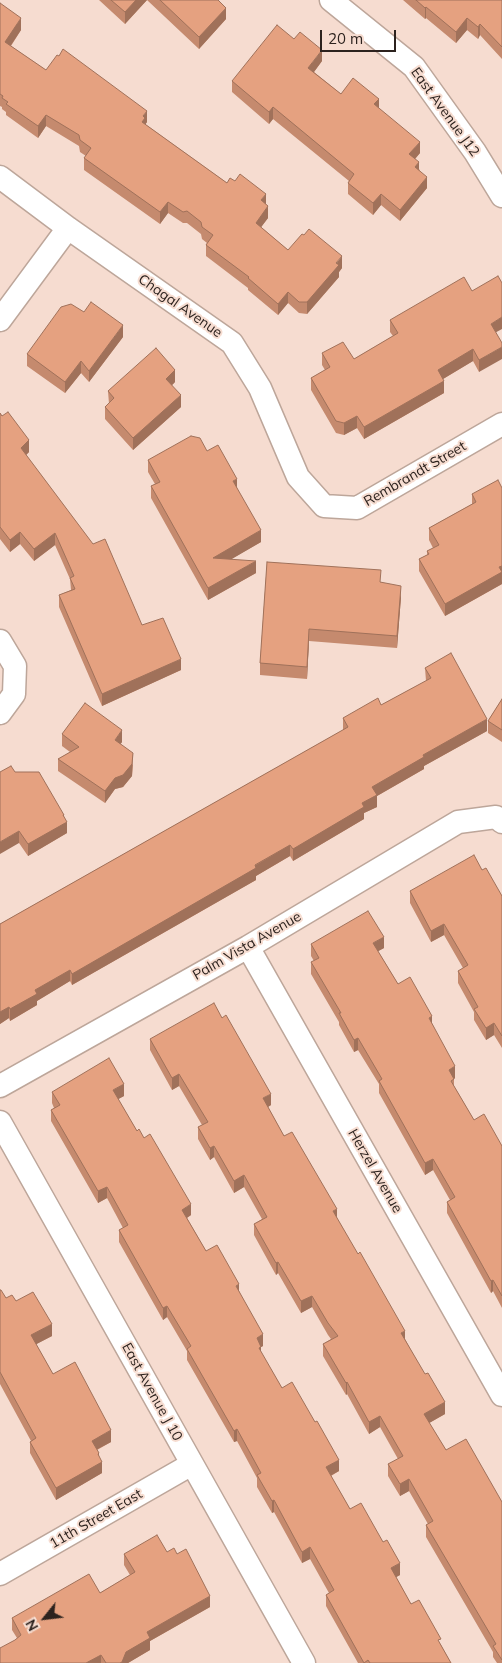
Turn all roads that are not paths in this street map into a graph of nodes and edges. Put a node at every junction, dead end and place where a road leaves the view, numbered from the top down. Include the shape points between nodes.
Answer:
1 (331, 0) edge
2 (0, 177) edge
3 (502, 196) edge
4 (68, 228) junction
5 (0, 320) edge
6 (502, 424) edge
7 (324, 506) joint
8 (0, 641) edge
9 (0, 713) edge
10 (499, 819) edge
11 (248, 947) junction
12 (0, 1086) edge
13 (0, 1122) edge
14 (502, 1396) edge
15 (192, 1464) junction
16 (0, 1574) edge
17 (304, 1663) edge

1 - 3 street, East Avenue J12 via 414,68 475,152
2 - 4 street, Chagal Avenue
4 - 5 street
4 - 7 street, Chagal Avenue via 232,342 260,388 298,477
6 - 7 street, Rembrandt Street via 357,508
8 - 9 street via 15,666 14,694
10 - 11 street, Palm Vista Avenue via 458,822
11 - 12 street, Palm Vista Avenue
11 - 14 street, Herzel Avenue
13 - 15 street, East Avenue J 10
15 - 16 street, 11th Street East
15 - 17 street, East Avenue J 10

